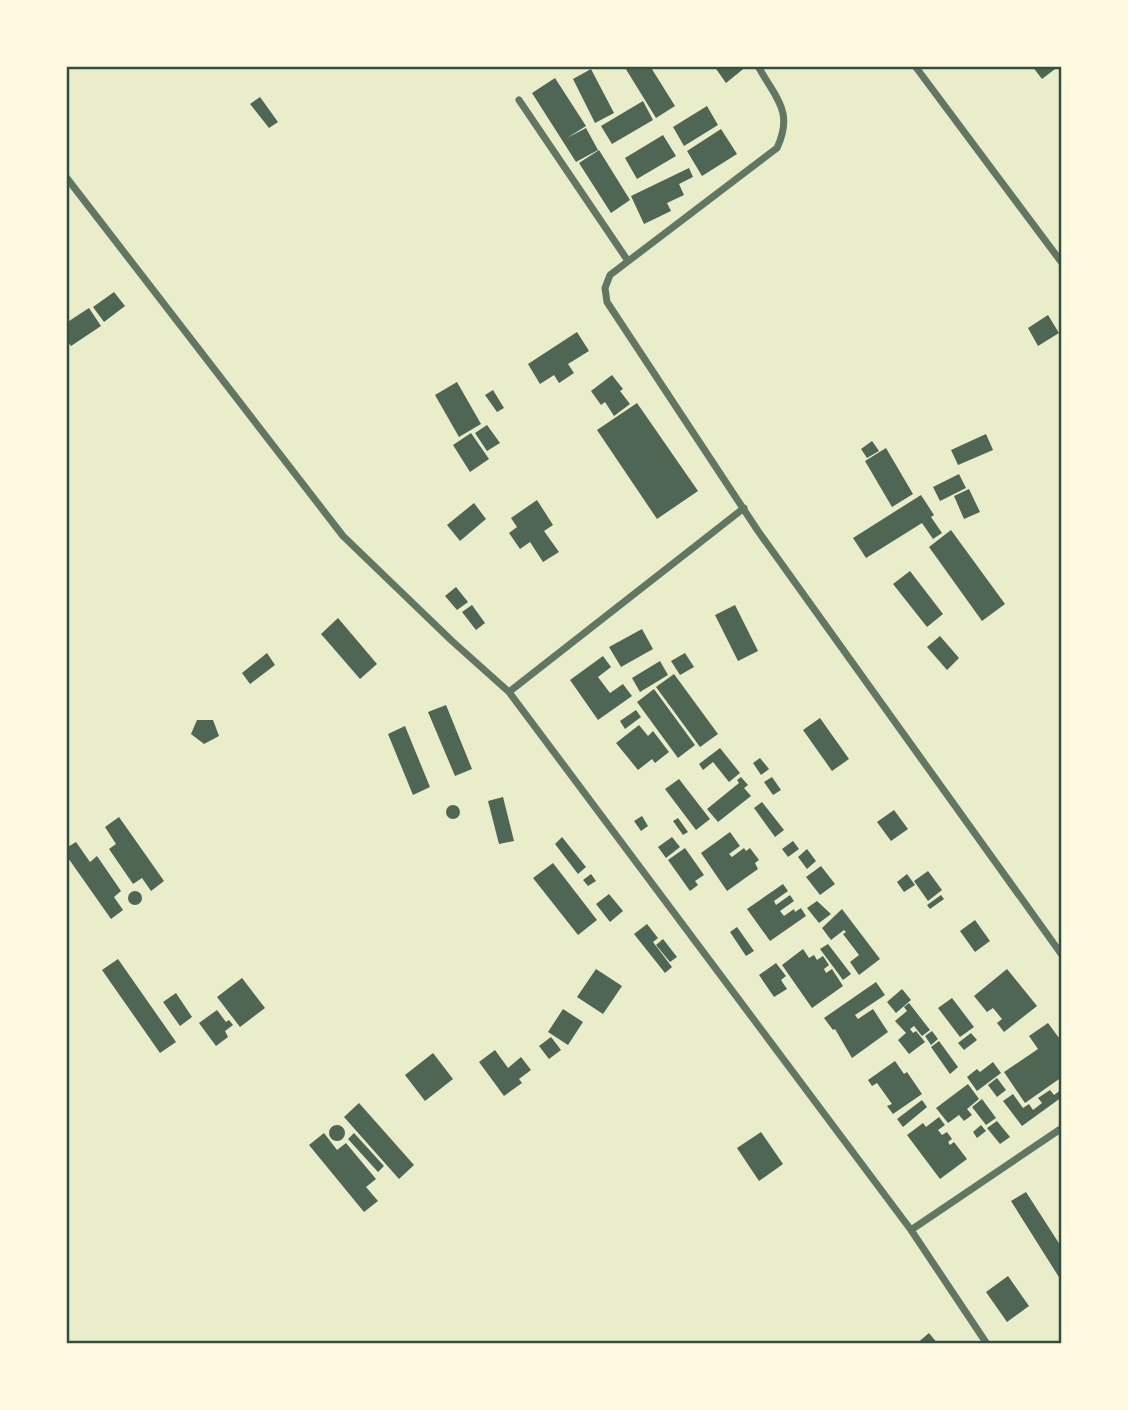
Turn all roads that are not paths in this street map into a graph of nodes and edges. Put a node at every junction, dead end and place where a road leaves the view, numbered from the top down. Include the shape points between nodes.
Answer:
1 (758, 66) edge
2 (915, 66) edge
3 (520, 100) dead end
4 (66, 177) edge
5 (628, 261) junction
6 (1062, 263) edge
7 (744, 508) junction
8 (509, 692) junction
9 (1062, 955) edge
10 (1062, 1128) edge
11 (911, 1230) junction
12 (987, 1343) edge

1 - 5 street via 785,114 785,130 777,148
2 - 6 street
3 - 5 street
4 - 8 street via 343,536
5 - 7 street via 610,275 605,288 607,302
7 - 8 street
7 - 9 street
8 - 11 street
10 - 11 street
11 - 12 street

